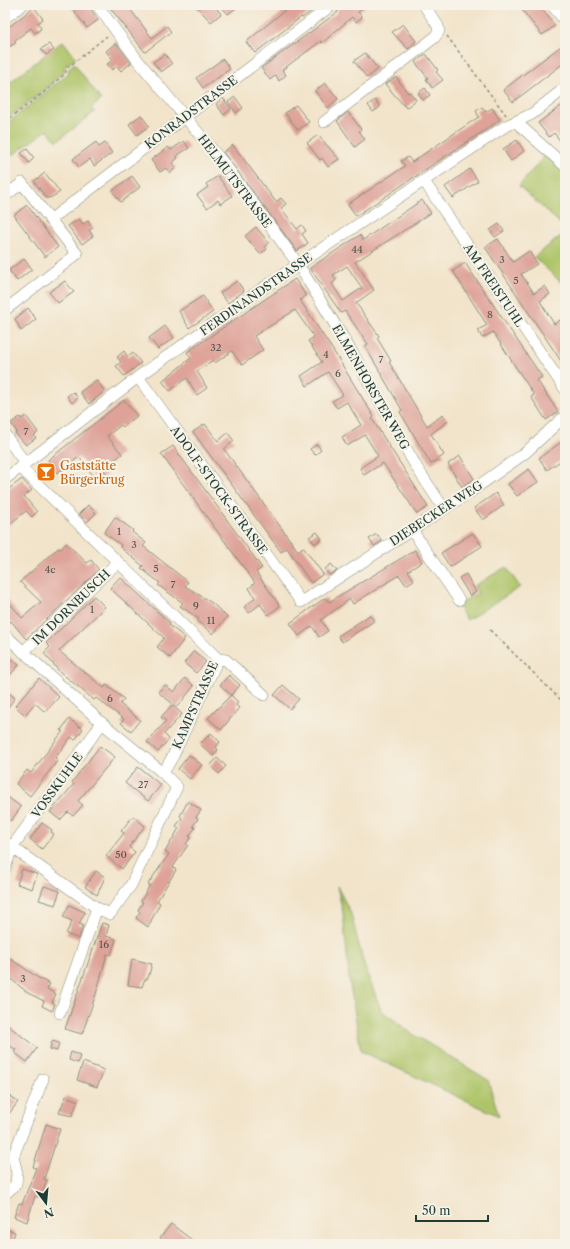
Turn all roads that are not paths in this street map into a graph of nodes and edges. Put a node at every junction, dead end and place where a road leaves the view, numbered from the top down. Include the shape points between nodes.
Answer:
1 (22, 5) edge
2 (97, 5) edge
3 (332, 5) edge
4 (424, 5) edge
5 (552, 5) edge
6 (5, 18) edge
7 (565, 21) edge
8 (565, 88) edge
9 (185, 116) junction
10 (324, 122) dead end
11 (516, 122) junction
12 (565, 166) edge
13 (424, 181) junction
14 (5, 196) edge
15 (50, 220) junction
16 (298, 264) junction
17 (5, 310) edge
18 (138, 377) junction
19 (565, 390) edge
20 (565, 416) edge
21 (5, 435) edge
22 (23, 465) junction
23 (5, 479) edge
24 (444, 509) junction
25 (412, 530) junction
26 (118, 562) junction
27 (459, 600) dead end
28 (301, 602) joint
29 (5, 635) edge
30 (24, 652) junction
31 (218, 659) junction
32 (264, 695) dead end
33 (102, 723) junction
34 (163, 773) junction
35 (8, 844) edge
36 (5, 868) edge
37 (97, 908) junction
38 (60, 1013) dead end
39 (43, 1079) dead end
40 (5, 1194) edge

1 - 6 street
2 - 9 street, HELMUTSTRASSE via 139,62
3 - 9 street, KONRADSTRASSE
4 - 10 street via 437,22 438,31 434,38
5 - 7 street
8 - 11 street, FERDINANDSTRASSE via 532,114
9 - 15 street, KONRADSTRASSE
9 - 16 street, HELMUTSTRASSE via 226,166
11 - 12 street
11 - 13 street, FERDINANDSTRASSE
13 - 16 street, FERDINANDSTRASSE
13 - 19 street, AM FREISTUHL
14 - 15 street via 22,183
15 - 17 street via 77,254
16 - 18 street, FERDINANDSTRASSE
16 - 24 street, ELMENHORSTER WEG
18 - 22 street, FERDINANDSTRASSE
18 - 28 street, ADOLF-STOCK-STRASSE
20 - 24 street, DIEBECKER WEG via 525,453
21 - 22 street, KAMPSTRASSE
22 - 23 street, FERDINANDSTRASSE
22 - 26 street, KAMPSTRASSE
24 - 25 street, DIEBECKER WEG
25 - 27 street
25 - 28 street, DIEBECKER WEG
26 - 30 street, IM DORNBUSCH
26 - 31 street, KAMPSTRASSE
29 - 30 street
30 - 33 street
31 - 32 street via 226,660
31 - 34 street, KAMPSTRASSE
33 - 34 street
33 - 35 street, VOSSKUHLE
34 - 37 street via 177,787 131,885 110,914
35 - 36 street, VOSSKUHLE
35 - 37 street
37 - 38 street
39 - 40 street via 13,1157 17,1173 16,1184

